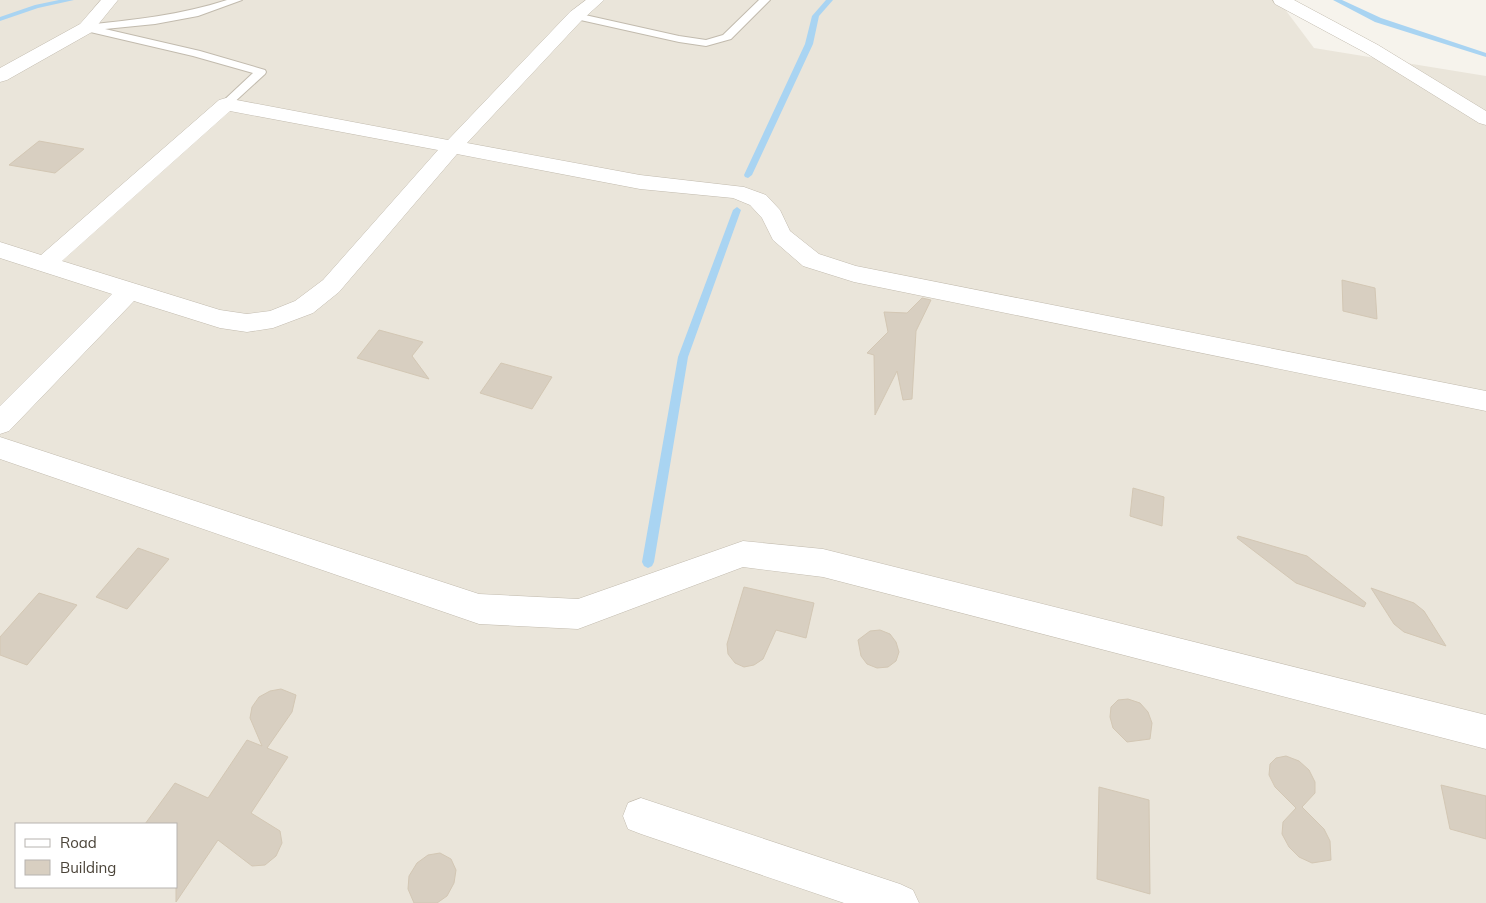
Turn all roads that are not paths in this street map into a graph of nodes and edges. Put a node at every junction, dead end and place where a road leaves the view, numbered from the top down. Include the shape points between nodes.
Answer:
1 (110, 0) edge
2 (237, 0) edge
3 (596, 0) edge
4 (765, 0) edge
5 (1281, 0) edge
6 (576, 16) junction
7 (86, 28) junction
8 (0, 76) edge
9 (226, 104) junction
10 (1486, 119) edge
11 (451, 148) junction
12 (0, 250) edge
13 (44, 265) junction
14 (128, 292) junction
15 (1486, 401) edge
16 (0, 423) edge
17 (0, 448) edge
18 (1486, 732) edge
19 (641, 816) dead end
20 (900, 903) edge

1 - 7 street
2 - 7 lane via 189,15
3 - 6 street
4 - 6 lane via 727,37 706,43
5 - 10 street via 1372,49
6 - 11 street
7 - 8 street
7 - 9 lane via 196,53 261,72
9 - 11 street
9 - 13 street
11 - 14 street via 332,286 304,307 273,319 247,323 220,319
11 - 15 street via 640,182 736,192 758,200 772,215 781,235 811,260 854,274
12 - 13 street
13 - 14 street
14 - 16 street
17 - 18 street via 479,610 578,614 743,554 823,563
19 - 20 street

